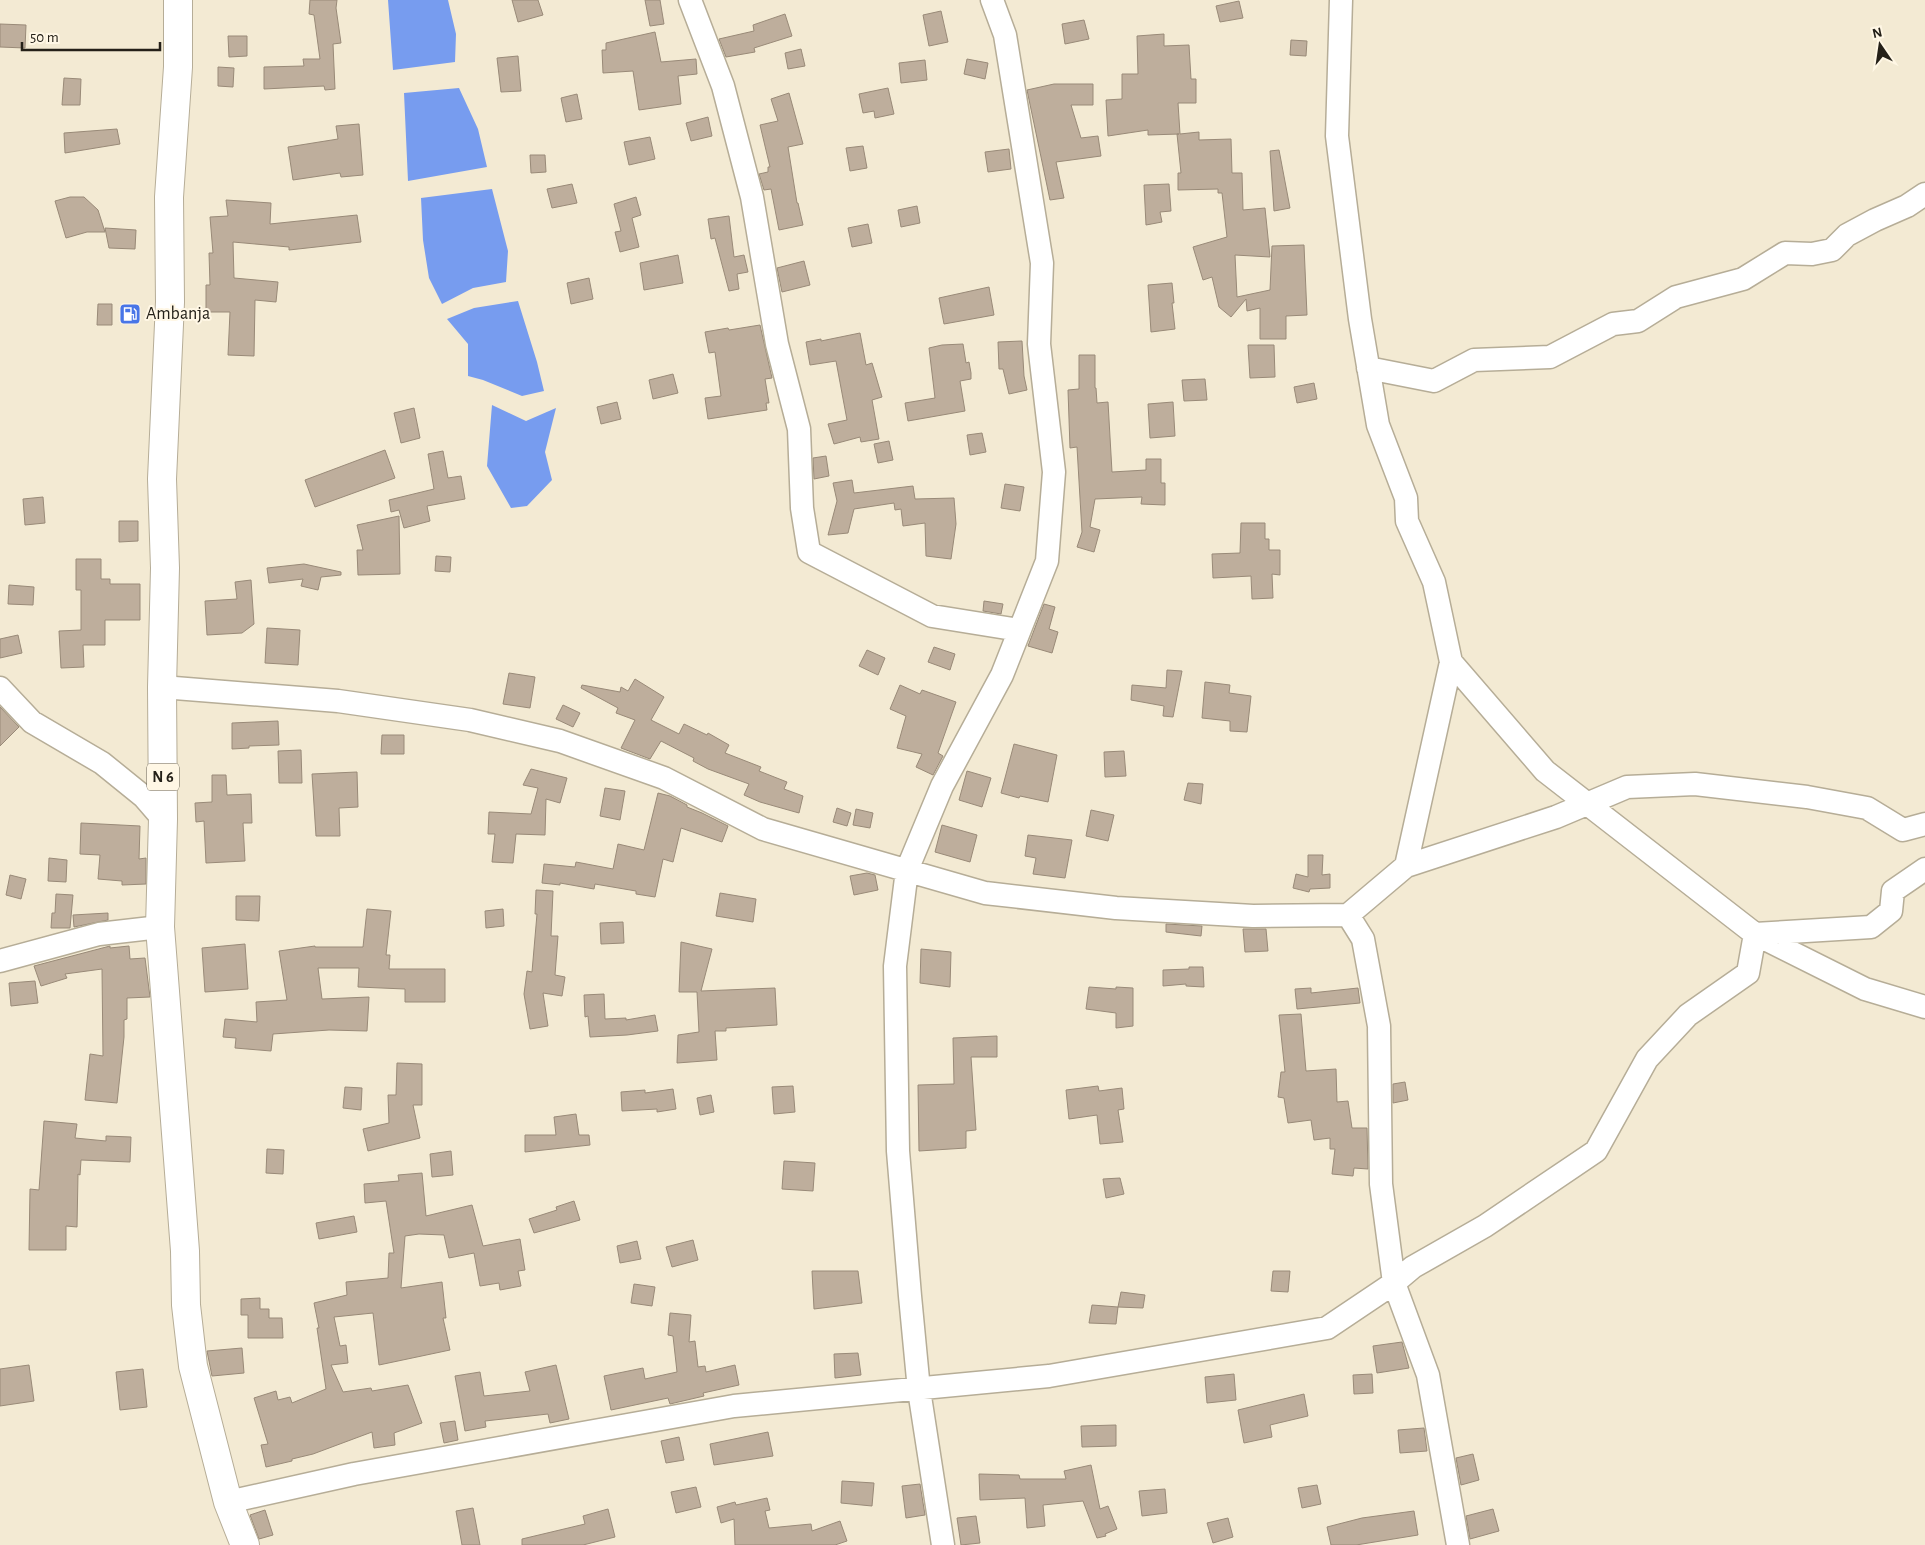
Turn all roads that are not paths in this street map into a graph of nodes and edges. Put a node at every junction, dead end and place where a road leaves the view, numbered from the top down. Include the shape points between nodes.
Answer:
1 (178, 0) edge
2 (690, 0) edge
3 (992, 0) edge
4 (1341, 0) edge
5 (1925, 194) edge
6 (1368, 368) junction
7 (1020, 630) junction
8 (1451, 662) junction
9 (162, 687) junction
10 (0, 688) edge
11 (1588, 803) junction
12 (163, 819) junction
13 (1925, 824) edge
14 (1406, 866) junction
15 (1925, 869) edge
16 (907, 870) junction
17 (1348, 915) junction
18 (160, 926) junction
19 (1755, 934) junction
20 (0, 961) edge
21 (1925, 1007) edge
22 (1394, 1284) junction
23 (919, 1390) junction
24 (228, 1502) junction
25 (245, 1545) edge
26 (943, 1545) edge
27 (1458, 1545) edge

1 - 9 main road, N 6 via 178,67 168,197 170,302 162,479 166,568
2 - 7 street via 722,86 752,197 777,344 799,429 802,508 809,552 932,616
3 - 7 street via 1005,35 1042,263 1039,344 1054,472 1046,561
4 - 6 street via 1337,136
5 - 6 street via 1848,235 1832,250 1812,254 1785,252 1744,279 1676,297 1638,321 1613,324 1550,357 1474,360 1434,381
6 - 8 street via 1378,425 1406,498 1407,521 1434,582
7 - 16 street via 1002,674 942,786
8 - 11 street via 1545,770
8 - 14 street
9 - 12 main road, N 6
9 - 16 street via 338,701 470,720 560,741 664,778 763,830
10 - 12 street via 32,722 102,763 144,797
11 - 13 street via 1627,787 1695,784 1808,796 1867,808 1903,830
11 - 14 street via 1556,817
11 - 19 street
12 - 18 main road, N 6
14 - 17 street
15 - 19 street via 1893,891 1891,911 1871,927
16 - 17 street via 985,893 1116,908 1253,916
16 - 23 street via 895,966 898,1151
17 - 22 street via 1363,939 1379,1026 1381,1184
18 - 20 street via 99,934
18 - 24 main road, N 6 via 193,1366
19 - 21 street via 1865,989
19 - 22 street via 1748,973 1688,1016 1647,1059 1596,1151 1485,1226 1413,1267
22 - 23 street via 1327,1328 1049,1376
22 - 27 street via 1428,1375
23 - 24 street via 734,1406 354,1474
23 - 26 street
24 - 25 main road, N 6

